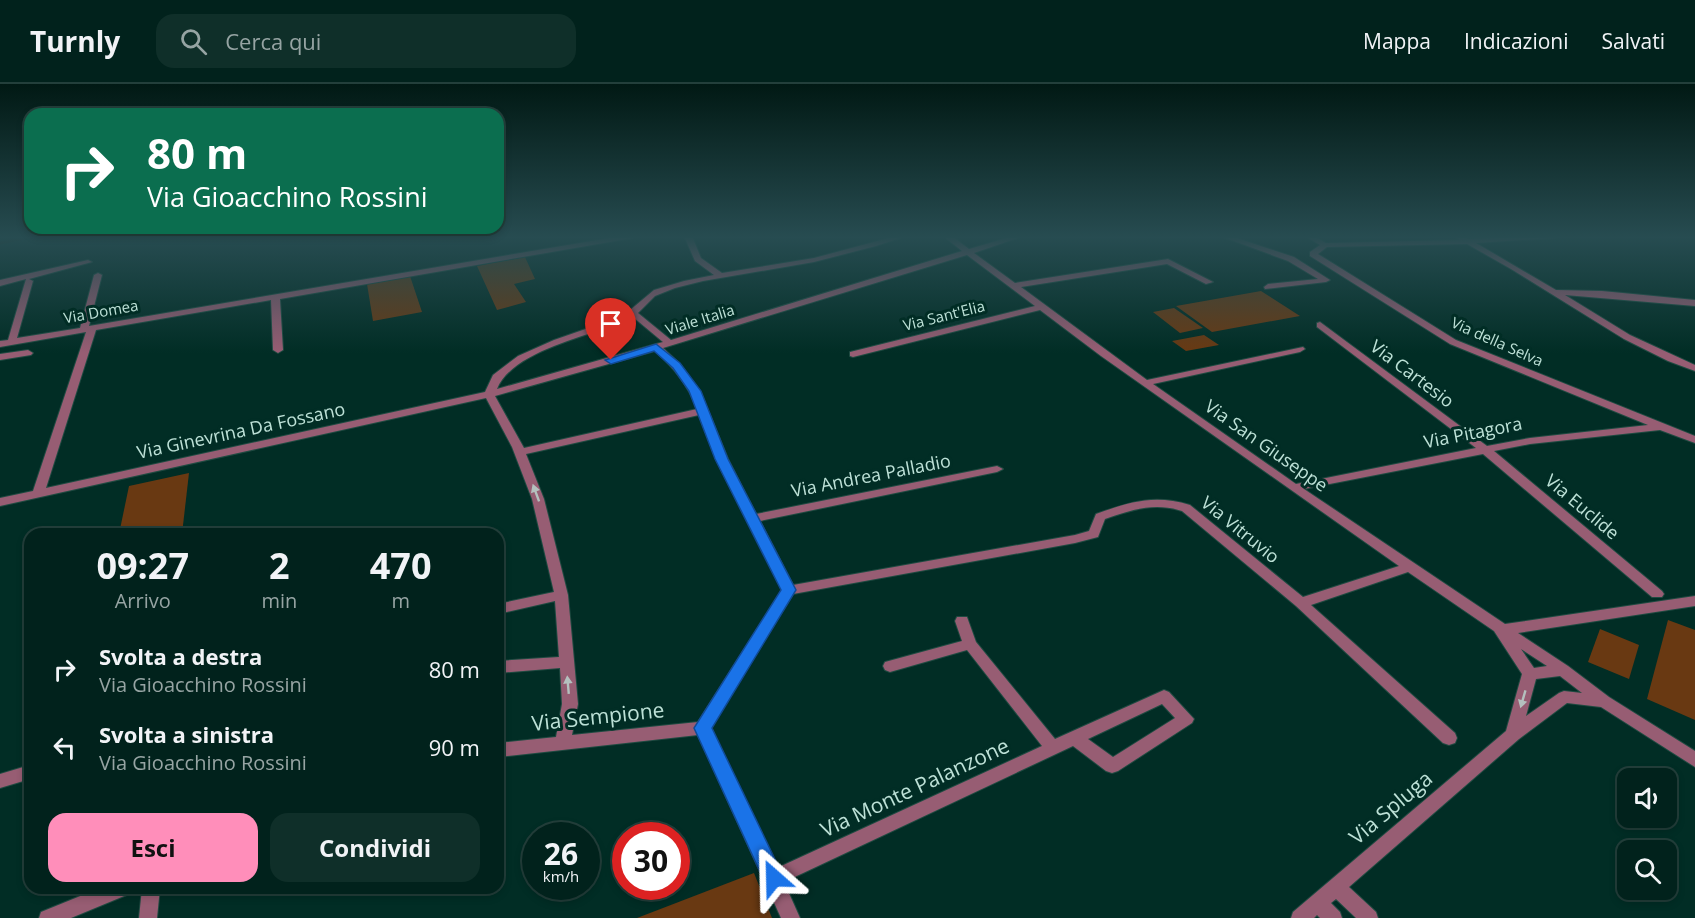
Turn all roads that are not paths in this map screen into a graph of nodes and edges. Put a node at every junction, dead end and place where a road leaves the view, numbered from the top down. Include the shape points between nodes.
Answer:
1 (34, 275) edge
2 (98, 275) dead end
3 (405, 275) edge
4 (727, 275) edge
5 (891, 275) edge
6 (998, 275) edge
7 (1082, 275) edge
8 (1195, 275) edge
9 (1317, 275) edge
10 (1347, 275) edge
11 (1523, 275) edge
12 (721, 276) joint
13 (29, 281) dead end
14 (1209, 282) dead end
15 (0, 283) edge
16 (1013, 286) junction
17 (1268, 287) dead end
18 (1552, 292) junction
19 (276, 297) junction
20 (1695, 303) edge
21 (1043, 308) junction
22 (634, 314) junction
23 (1320, 325) dead end
24 (88, 328) junction
25 (12, 341) junction
26 (669, 343) junction
27 (0, 344) edge
28 (656, 347) junction
29 (1300, 349) dead end
30 (278, 350) dead end
31 (28, 353) dead end
32 (853, 354) dead end
33 (0, 357) edge
34 (1695, 368) edge
35 (1145, 383) junction
36 (489, 394) junction
37 (703, 411) junction
38 (1660, 427) junction
39 (1695, 440) edge
40 (1484, 449) junction
41 (520, 452) junction
42 (997, 469) dead end
43 (1296, 487) junction
44 (38, 494) junction
45 (0, 502) edge
46 (753, 518) junction
47 (1410, 567) junction
48 (789, 590) junction
49 (1657, 594) dead end
50 (561, 595) junction
51 (1695, 602) edge
52 (1301, 603) junction
53 (504, 608) edge
54 (962, 621) dead end
55 (1501, 630) junction
56 (970, 644) junction
57 (566, 662) junction
58 (890, 666) dead end
59 (504, 667) edge
60 (1563, 670) junction
61 (1530, 674) junction
62 (1604, 701) junction
63 (703, 728) junction
64 (1513, 734) junction
65 (1075, 738) junction
66 (1449, 738) dead end
67 (563, 743) junction
68 (1053, 748) junction
69 (504, 749) edge
70 (1695, 760) edge
71 (24, 774) edge
72 (0, 781) edge
73 (774, 878) junction
74 (1335, 886) junction
75 (107, 894) edge
76 (150, 894) edge
77 (1317, 903) junction
78 (48, 918) edge
79 (148, 918) edge
80 (791, 918) edge
81 (1300, 918) edge
82 (1333, 918) edge
83 (1369, 918) edge

1 - 15 street
2 - 24 street
3 - 19 street, Via Domea
4 - 12 street
5 - 26 street, Viale Italia
6 - 16 street, Via San Giuseppe
7 - 16 street
8 - 14 street
9 - 17 street via 1326,280
10 - 38 street, Via della Selva via 1454,342
11 - 18 street
12 - 22 street via 655,293
13 - 25 street
16 - 21 street, Via San Giuseppe
18 - 20 street
18 - 34 street via 1623,336
19 - 24 street, Via Domea
19 - 30 street
21 - 32 street, Via Sant'Elia
21 - 35 street, Via San Giuseppe
22 - 26 street
22 - 36 street via 533,353 497,377
23 - 40 street, Via Cartesio
24 - 25 street, Via Domea
24 - 44 street
25 - 27 street, Via Domea
26 - 28 street, Viale Italia
28 - 36 street, Viale Italia
28 - 37 street via 676,365 695,391
29 - 35 street
31 - 33 street
35 - 43 street, Via San Giuseppe
36 - 41 street
36 - 44 street, Via Ginevrina Da Fossano
37 - 41 street
37 - 46 street via 722,459
38 - 39 street, Via della Selva
38 - 40 street, Via Pitagora via 1555,437
40 - 43 street, Via Pitagora
40 - 49 street, Via Euclide
50 -> 41 street via 538,499
42 - 46 street, Via Andrea Palladio
43 - 47 street, Via San Giuseppe
44 - 45 street, Via Ginevrina Da Fossano
46 - 48 street
47 - 52 street
47 - 55 street, Via San Giuseppe
48 - 52 street, Via Vitruvio via 1075,539 1094,534 1100,517 1169,501 1186,508
48 - 63 street
50 - 53 street
50 - 57 street
51 - 55 street
52 - 66 street, Via Vitruvio
54 - 56 street
55 - 60 street, Via San Giuseppe
55 - 61 street
56 - 58 street
56 - 68 street
57 - 59 street
67 -> 57 street via 570,704
60 - 61 street
60 - 62 street, Via San Giuseppe
61 -> 64 street
62 - 64 street, Via Spluga via 1564,697
62 - 70 street, Via San Giuseppe
63 - 67 street, Via Sempione
63 - 73 street
64 - 74 street, Via Spluga
65 - 65 street, Via Monte Palanzone via 1164,696 1186,719 1112,766
65 - 68 street, Via Monte Palanzone
67 - 69 street, Via Sempione
68 - 73 street, Via Monte Palanzone
71 - 72 street
73 - 80 street
74 - 77 street, Via Spluga
74 - 83 street
75 - 78 street
76 - 79 street
77 - 81 street, Via Spluga
77 - 82 street

